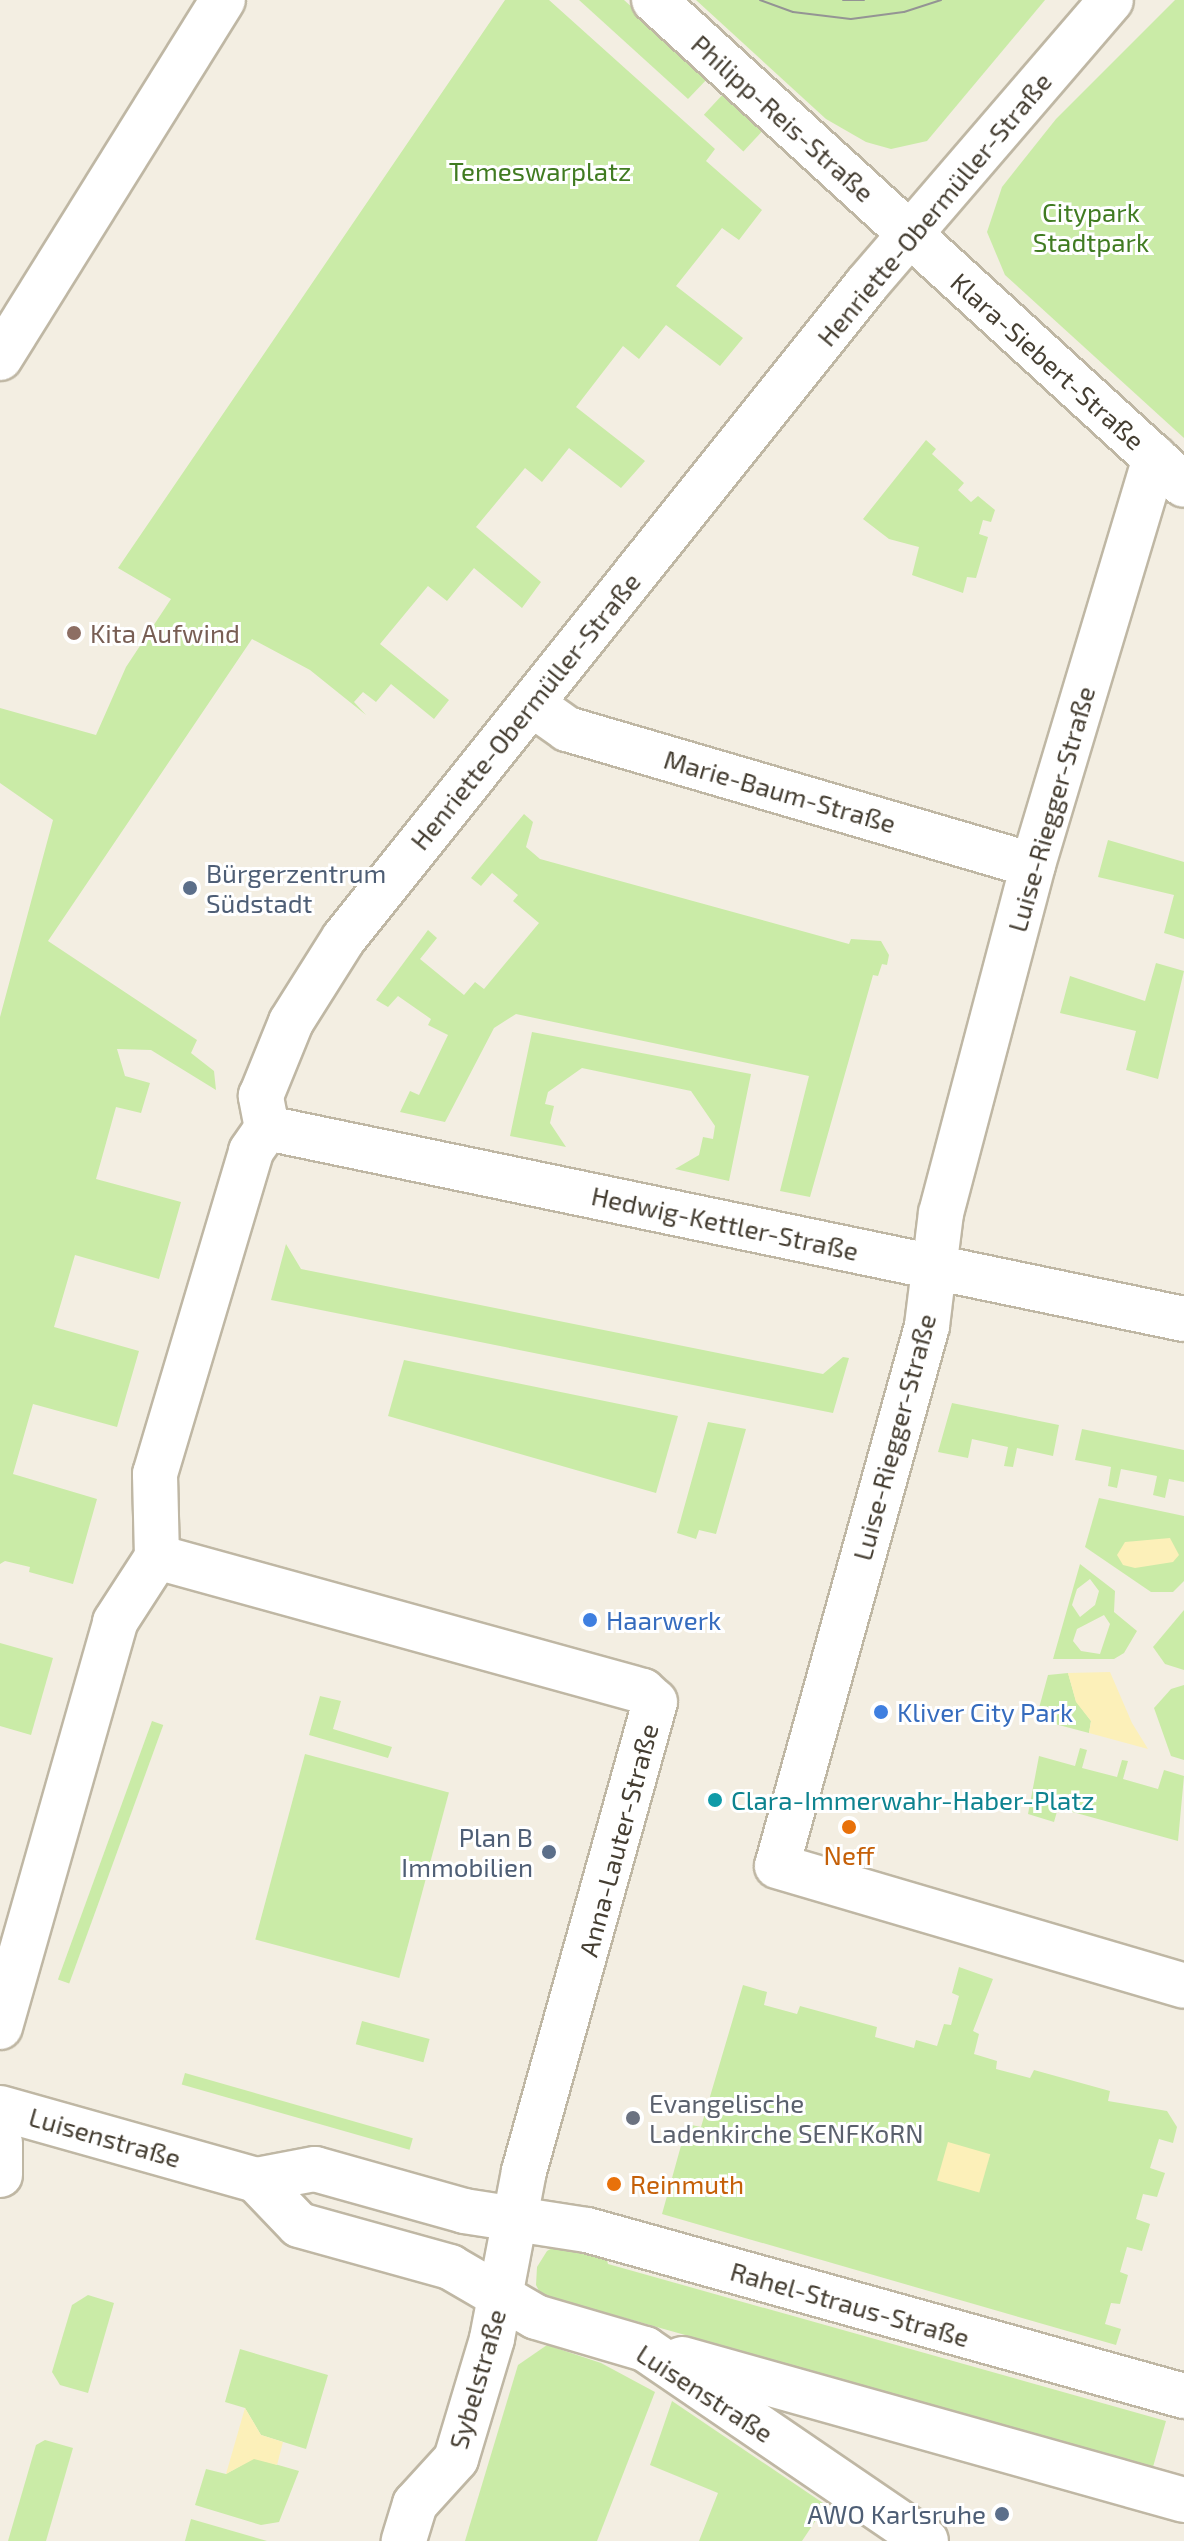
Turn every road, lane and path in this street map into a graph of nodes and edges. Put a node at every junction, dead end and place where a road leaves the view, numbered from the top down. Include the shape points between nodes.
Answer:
1 (223, 0) edge
2 (654, 0) edge
3 (1111, 0) edge
4 (912, 236) junction
5 (0, 358) edge
6 (1169, 472) edge
7 (533, 705) junction
8 (1033, 865) junction
9 (267, 1128) junction
10 (935, 1267) junction
11 (1184, 1319) edge
12 (157, 1557) junction
13 (1184, 1986) edge
14 (0, 2027) edge
15 (0, 2108) edge
16 (0, 2143) edge
17 (0, 2175) edge
18 (256, 2180) junction
19 (515, 2218) junction
20 (501, 2297) junction
21 (645, 2349) junction
22 (1184, 2396) edge
23 (1184, 2500) edge
24 (404, 2541) edge
25 (926, 2541) edge

1 - 5 street
2 - 4 street, Philipp-Reis-Straße
3 - 4 street, Henriette-Obermüller-Straße
4 - 6 street, Klara-Siebert-Straße
4 - 7 street, Henriette-Obermüller-Straße via 855,298
6 - 8 street, Luise-Riegger-Straße
7 - 8 street, Marie-Baum-Straße via 567,729
7 - 9 street, Henriette-Obermüller-Straße via 344,938 291,1022 261,1096
8 - 10 street, Luise-Riegger-Straße via 941,1213
9 - 10 street, Hedwig-Kettler-Straße
9 - 12 street via 251,1151 155,1474
10 - 11 street, Hedwig-Kettler-Straße
10 - 13 street, Luise-Riegger-Straße via 927,1326 777,1866
12 - 14 street via 115,1622
12 - 19 street, Anna-Lauter-Straße via 643,1691 655,1702
15 - 18 street, Luisenstraße
16 - 17 street
18 - 19 street, Luisenstraße via 315,2169 464,2211
18 - 20 street, Luisenstraße via 299,2225 450,2267
19 - 20 street, Anna-Lauter-Straße
19 - 22 street, Rahel-Straus-Straße via 587,2230
20 - 21 street, Luisenstraße via 536,2317
20 - 24 street, Sybelstraße via 456,2459 415,2504
21 - 23 street
21 - 25 street, Luisenstraße

